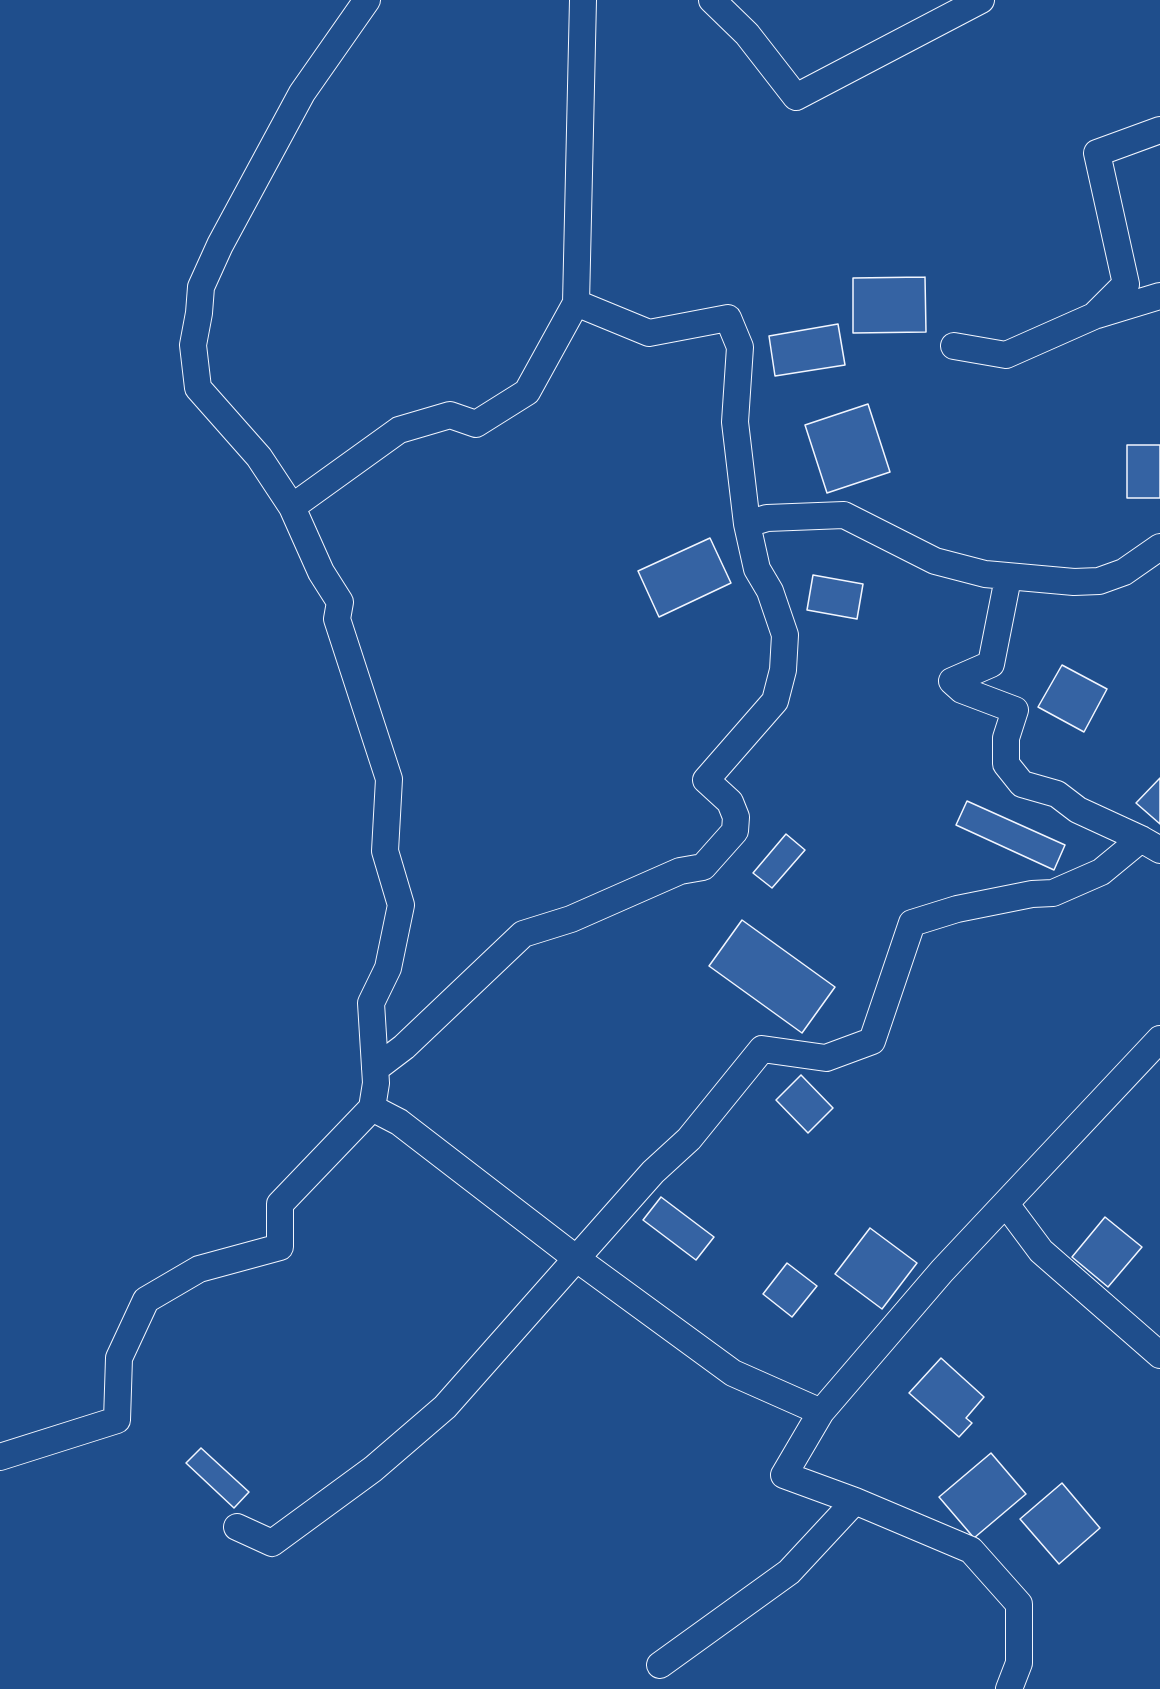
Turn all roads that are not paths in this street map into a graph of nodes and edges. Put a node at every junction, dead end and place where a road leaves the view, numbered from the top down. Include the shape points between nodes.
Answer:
1 (367, 0) edge
2 (583, 0) edge
3 (712, 0) edge
4 (981, 0) edge
5 (1160, 130) edge
6 (1160, 296) edge
7 (576, 303) junction
8 (1094, 316) junction
9 (954, 346) dead end
10 (292, 507) junction
11 (747, 524) junction
12 (1160, 548) edge
13 (1008, 578) junction
14 (1150, 845) edge
15 (1160, 1039) edge
16 (375, 1069) junction
17 (372, 1108) junction
18 (1006, 1204) junction
19 (577, 1259) junction
20 (1160, 1355) edge
21 (821, 1412) junction
22 (0, 1457) edge
23 (855, 1501) junction
24 (237, 1527) dead end
25 (660, 1665) dead end
26 (1009, 1689) edge

1 - 10 street via 302,93 201,287 193,345 198,388 259,457
2 - 7 street
3 - 4 street via 747,34 796,97
5 - 8 street via 1097,153 1126,284
6 - 8 street
7 - 10 street via 527,392 477,424 450,415 399,430
7 - 11 street via 649,333 728,318 740,347 735,422
8 - 9 street via 1006,355
10 - 16 street via 321,572 340,602 337,619 389,779 386,850 401,904 388,968 371,1003
11 - 13 street via 767,518 844,515 935,561
11 - 16 street via 757,569 770,591 785,635 783,670 775,702 706,780 730,802 736,817 735,831 703,867 680,871 571,919 523,934 404,1047
12 - 13 street via 1124,572 1100,581
13 - 14 street via 991,664 952,681 962,690 1015,710 1006,738 1006,764 1022,784 1057,794 1078,810
14 - 19 street via 1053,893 957,909 912,923 872,1041 825,1058 762,1048 689,1138
15 - 18 street
16 - 17 street
17 - 19 street via 399,1122
17 - 22 street via 280,1204 280,1247 199,1269 146,1300 119,1358 117,1420
18 - 20 street via 1041,1251
18 - 21 street via 942,1271
19 - 21 street via 733,1373
19 - 24 street via 446,1407 373,1469 272,1543
21 - 23 street via 784,1475
23 - 25 street via 789,1572
23 - 26 street via 971,1550 1018,1604 1019,1663

